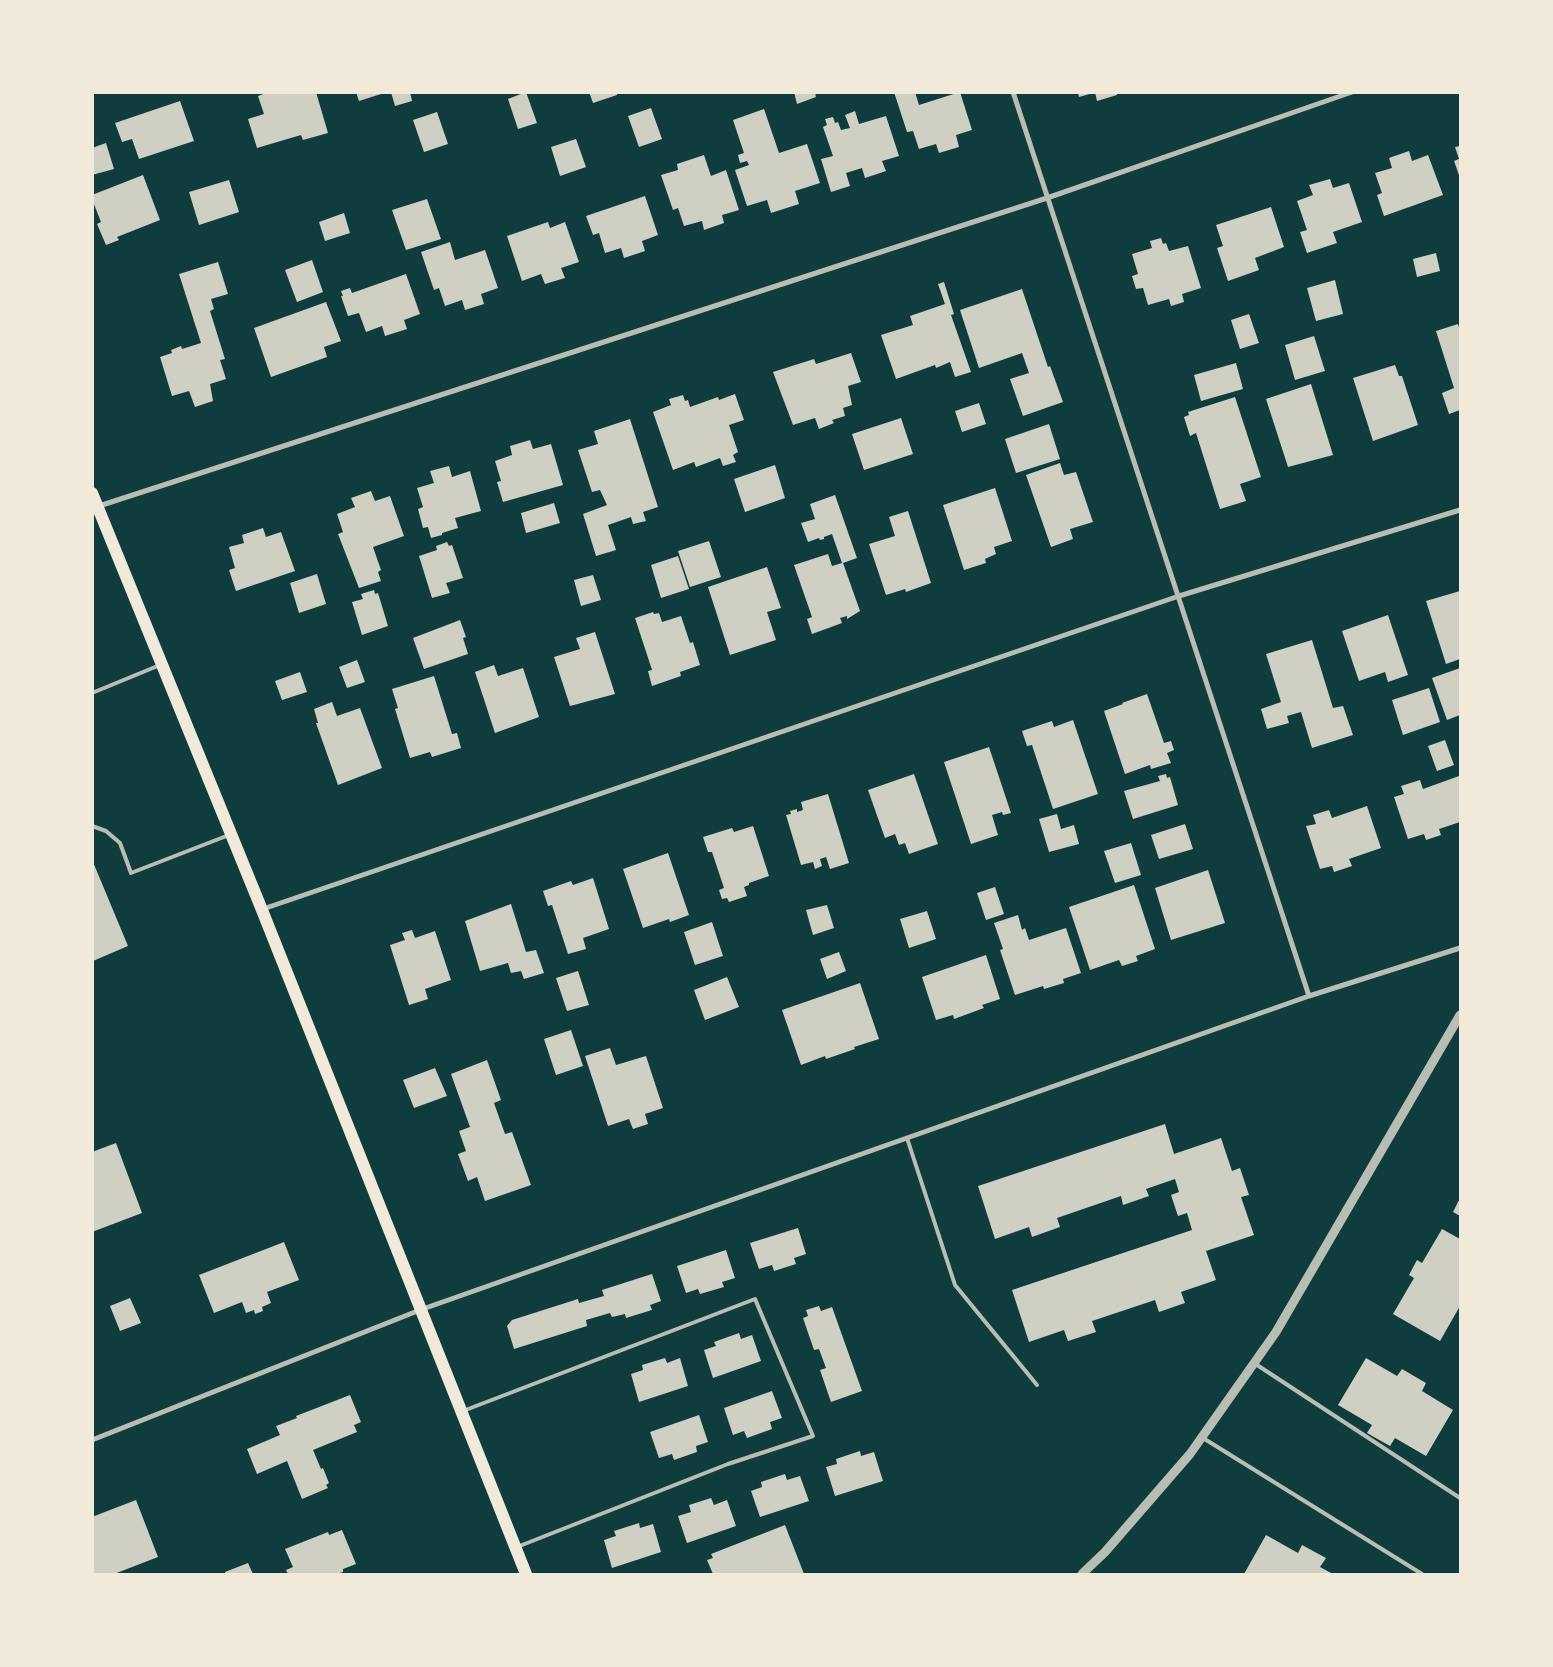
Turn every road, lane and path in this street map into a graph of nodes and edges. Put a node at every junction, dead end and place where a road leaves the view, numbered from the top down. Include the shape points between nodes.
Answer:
1 (1013, 92) edge
2 (1352, 92) edge
3 (1047, 198) junction
4 (92, 492) edge
5 (95, 507) edge
6 (1460, 510) edge
7 (1179, 596) junction
8 (162, 664) junction
9 (92, 693) edge
10 (92, 826) edge
11 (232, 834) junction
12 (262, 910) junction
13 (1460, 948) edge
14 (1309, 996) junction
15 (1460, 1015) edge
16 (907, 1138) junction
17 (420, 1310) junction
18 (1254, 1363) junction
19 (1037, 1385) dead end
20 (461, 1412) junction
21 (1202, 1438) junction
22 (92, 1440) edge
23 (1460, 1498) edge
24 (515, 1548) junction
25 (526, 1574) edge
26 (1082, 1574) edge
27 (1422, 1574) edge

1 - 3 street
2 - 3 street
3 - 5 street
3 - 7 street
4 - 5 main road
5 - 8 main road
6 - 7 street
7 - 12 street
7 - 14 street
8 - 9 lane
8 - 11 main road
10 - 11 lane via 106,831 120,843 131,873
11 - 12 main road
12 - 17 main road
13 - 14 street
14 - 16 street
15 - 18 street via 1276,1332
16 - 17 street
16 - 19 lane via 955,1285
17 - 20 main road
17 - 22 street
18 - 21 street
18 - 23 lane
20 - 24 main road
20 - 24 lane via 755,1298 813,1436 728,1464
21 - 26 street via 1105,1552
21 - 27 lane
24 - 25 main road

